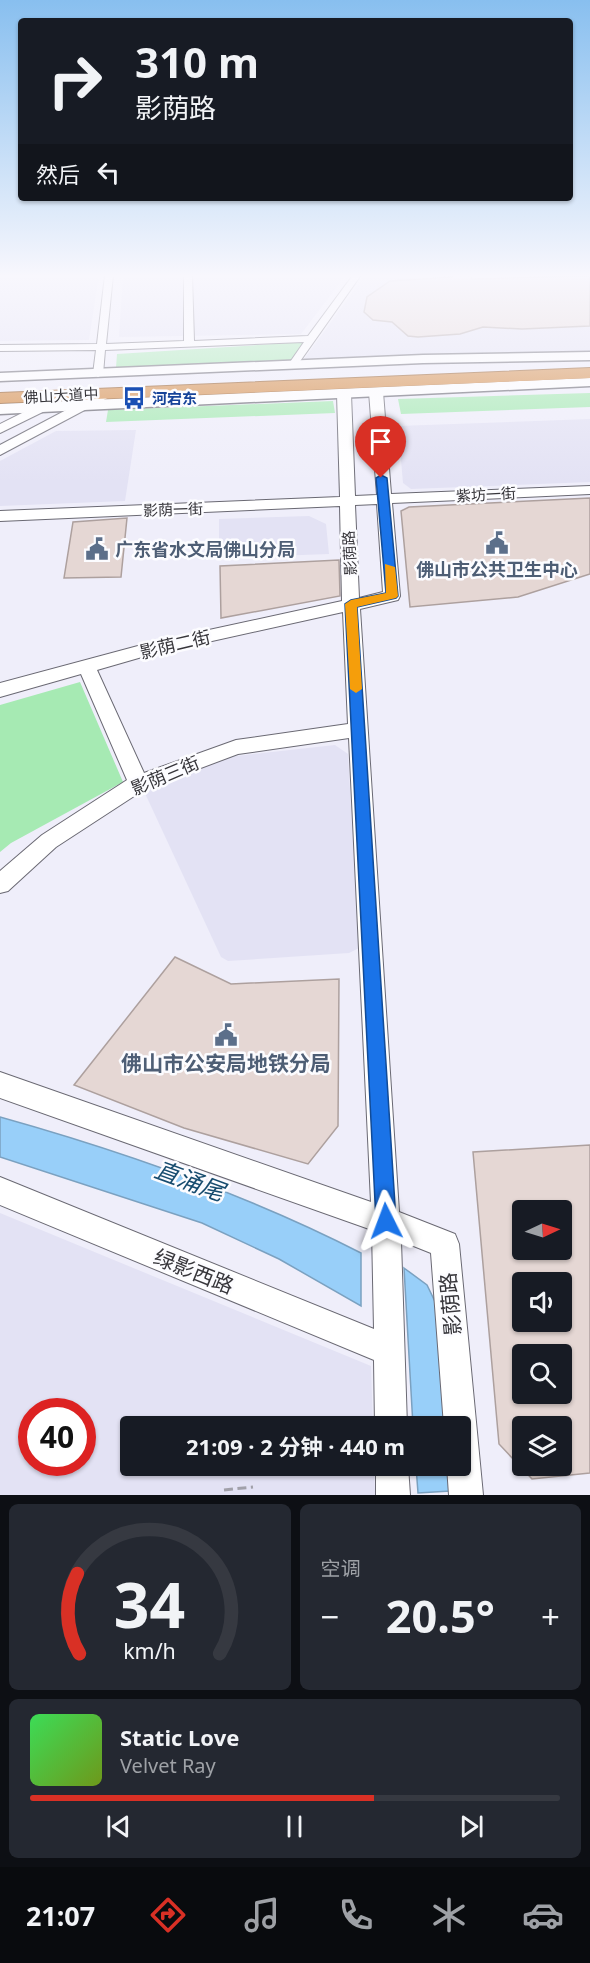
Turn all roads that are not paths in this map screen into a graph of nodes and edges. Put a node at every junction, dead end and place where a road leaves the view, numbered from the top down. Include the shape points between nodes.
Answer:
1 (167, 345) edge
2 (307, 345) edge
3 (101, 347) junction
4 (0, 348) edge
5 (590, 356) edge
6 (534, 359) junction
7 (292, 365) junction
8 (590, 366) edge
9 (590, 373) edge
10 (98, 374) junction
11 (401, 376) junction
12 (0, 378) edge
13 (590, 382) edge
14 (522, 384) junction
15 (0, 389) edge
16 (376, 392) junction
17 (106, 393) junction
18 (344, 394) junction
19 (67, 395) junction
20 (0, 398) edge
21 (84, 406) junction
22 (43, 407) junction
23 (0, 409) edge
24 (0, 429) edge
25 (0, 451) edge
26 (590, 490) edge
27 (383, 499) junction
28 (346, 501) junction
29 (0, 516) edge
30 (351, 604) junction
31 (86, 665) junction
32 (0, 690) edge
33 (358, 730) junction
34 (138, 783) junction
35 (0, 884) edge
36 (0, 1085) edge
37 (0, 1191) edge
38 (386, 1221) junction
39 (389, 1351) junction
40 (391, 1416) edge
41 (459, 1416) edge
42 (392, 1476) edge
43 (464, 1476) edge
44 (393, 1495) edge
45 (466, 1495) edge

1 - 3 street
2 - 7 street
3 - 4 street
3 - 10 street
5 - 6 main road
6 - 7 main road
6 - 11 highway
7 - 10 main road
8 - 11 highway, 佛山大道中
9 - 11 highway, 佛山大道中
10 - 12 main road
11 - 14 highway
11 - 15 highway, 佛山大道中
11 - 17 highway, 佛山大道中
13 - 14 main road, 佛山大道中
14 - 16 main road, 佛山大道中
16 - 18 main road, 佛山大道中
16 - 27 street, 影荫路
17 - 19 highway, 佛山大道中
17 - 21 street
18 - 21 main road, 佛山大道中
18 - 28 street, 影荫路
19 - 20 highway, 佛山大道中
19 - 22 street
21 - 22 main road, 佛山大道中
21 - 25 street
22 - 23 main road, 佛山大道中
22 - 24 street
26 - 27 street, 紫坊一街
27 - 28 street, 紫坊一街
27 - 30 street, 影荫路 via 392,596
28 - 29 street, 影荫一街
28 - 30 street, 影荫路
30 - 31 street, 影荫二街
30 - 33 street, 影荫路
31 - 32 street, 影荫二街
31 - 34 street
33 - 34 street, 影荫三街 via 236,747
33 - 38 street, 影荫路
34 - 35 street, 影荫三街 via 49,841
36 - 38 street
37 - 39 street, 绿影西路
38 - 39 street, 影荫路
38 - 41 street, 影荫路 via 445,1244
39 - 40 street, 影荫路
42 - 44 street
43 - 45 street, 影荫路

